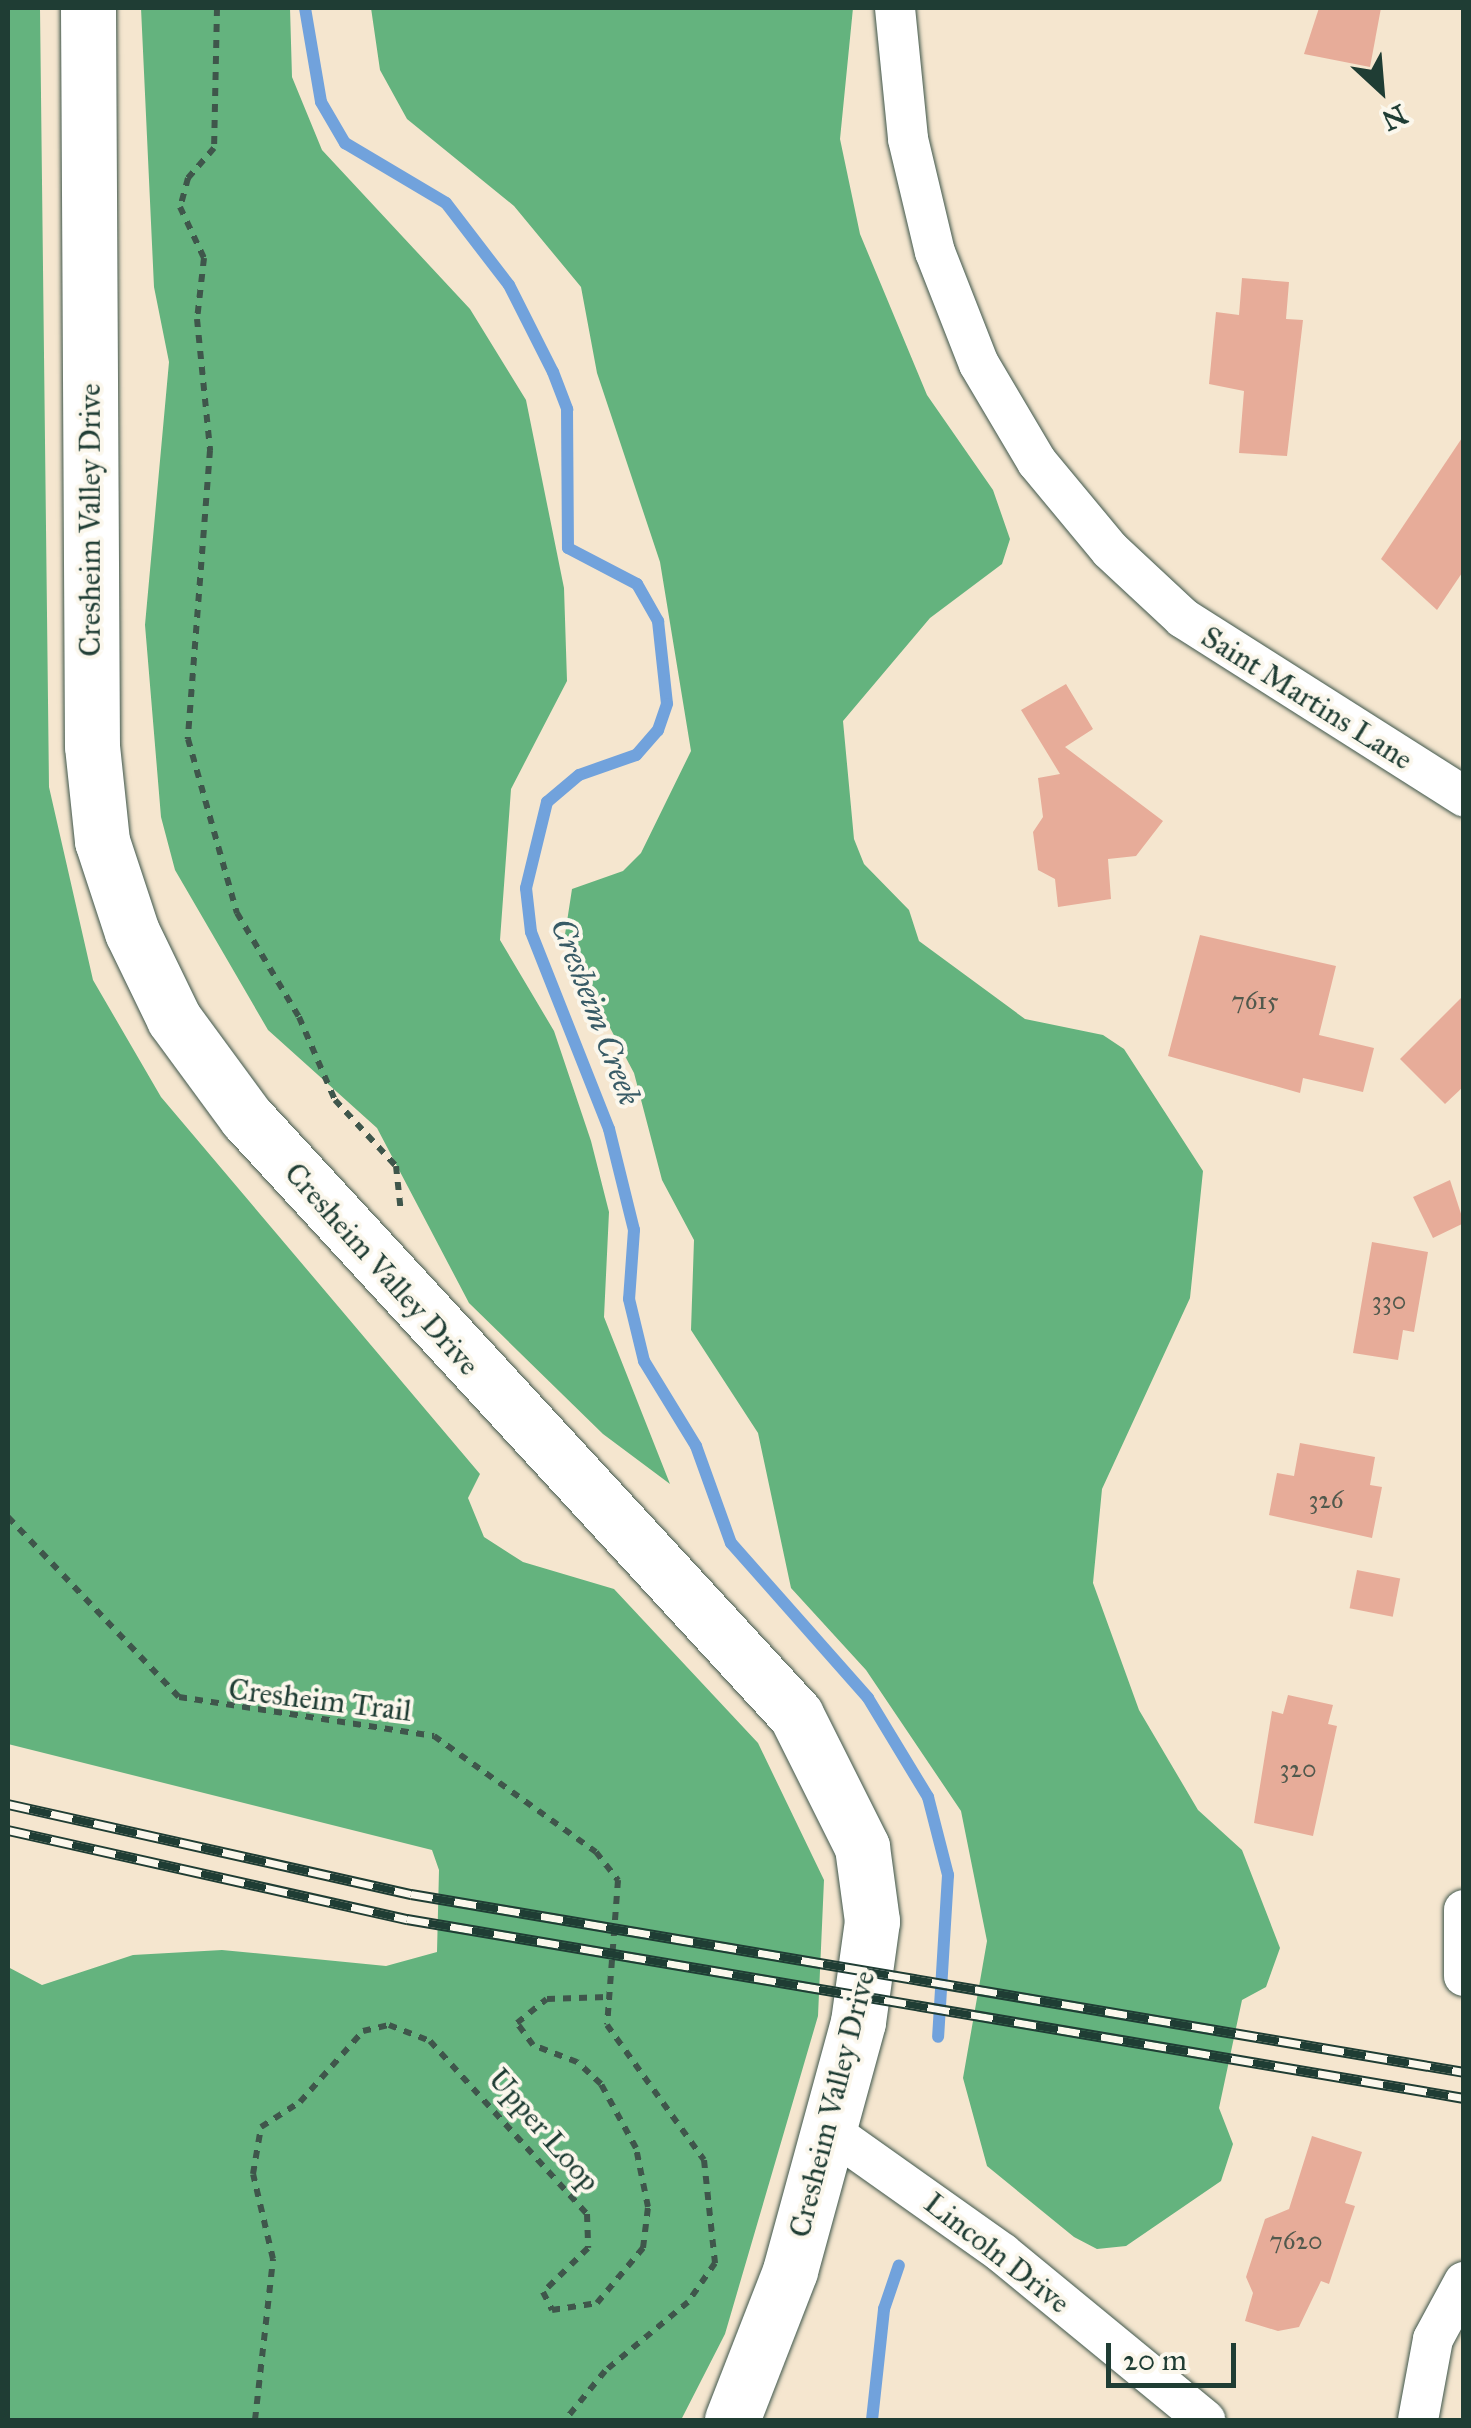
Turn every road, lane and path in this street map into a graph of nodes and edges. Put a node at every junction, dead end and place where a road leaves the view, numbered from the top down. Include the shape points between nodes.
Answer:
1 (88, 8) edge
2 (217, 8) edge
3 (895, 8) edge
4 (1464, 796) edge
5 (370, 1258) junction
6 (8, 1517) edge
7 (1464, 1910) edge
8 (1464, 1976) edge
9 (606, 1996) junction
10 (830, 2130) junction
11 (1464, 2282) edge
12 (255, 2420) edge
13 (565, 2420) edge
14 (732, 2420) edge
15 (1205, 2420) edge
16 (1418, 2420) edge

1 - 5 main road, Cresheim Valley Drive via 92,746 102,841 132,932 174,1019
2 - 5 path via 214,148 188,178 180,207 204,258 197,319 210,450 188,739 237,913 335,1100 396,1166 404,1223
3 - 4 street, Saint Martins Lane via 908,140 935,252 979,364 1037,462 1183,618
5 - 10 main road, Cresheim Valley Drive via 758,1672 833,1774 862,1847 872,1920
6 - 9 path, Cresheim Trail via 179,1697 434,1736 596,1852 622,1902
7 - 8 street
9 - 12 path, Upper Loop via 548,1999 517,2022 533,2046 578,2062 601,2084 636,2148 648,2227 597,2303 563,2313 544,2302 591,2232 587,2214 522,2134 414,2028 363,2030 300,2102 261,2127 253,2174 273,2259
9 - 13 path, Cresheim Trail via 618,2048 704,2160 715,2263 688,2302 605,2371
10 - 14 main road, Cresheim Valley Drive
10 - 15 street, Lincoln Drive via 1002,2253
11 - 16 street via 1433,2340

